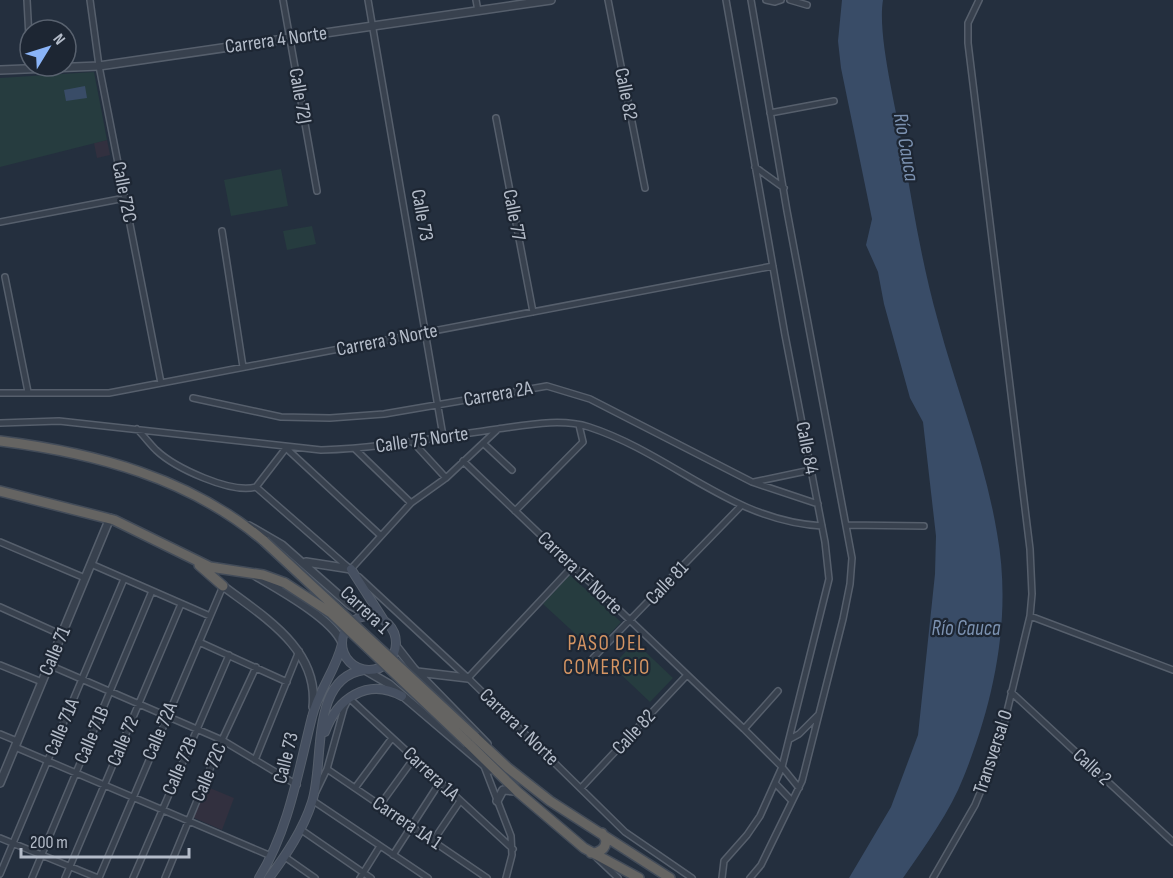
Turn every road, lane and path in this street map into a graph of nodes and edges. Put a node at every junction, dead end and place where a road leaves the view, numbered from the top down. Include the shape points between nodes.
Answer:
1 (27, 0) edge
2 (90, 0) edge
3 (283, 0) edge
4 (368, 0) edge
5 (476, 0) edge
6 (551, 0) edge
7 (608, 0) edge
8 (726, 0) edge
9 (751, 0) edge
10 (766, 0) edge
11 (781, 0) edge
12 (790, 0) edge
13 (979, 0) edge
14 (807, 5) dead end
15 (478, 10) junction
16 (28, 18) edge
17 (372, 26) junction
18 (290, 38) junction
19 (78, 66) edge
20 (99, 66) junction
21 (18, 68) edge
22 (0, 70) edge
23 (834, 101) dead end
24 (770, 113) junction
25 (496, 118) dead end
26 (755, 167) junction
27 (645, 188) dead end
28 (784, 188) junction
29 (317, 191) dead end
30 (125, 198) junction
31 (0, 222) edge
32 (222, 231) dead end
33 (773, 266) junction
34 (5, 277) dead end
35 (533, 312) junction
36 (425, 332) junction
37 (243, 367) junction
38 (161, 383) junction
39 (0, 393) edge
40 (28, 393) junction
41 (193, 398) dead end
42 (438, 405) junction
43 (0, 423) edge
44 (579, 425) junction
45 (137, 429) junction
46 (498, 429) junction
47 (443, 435) junction
48 (0, 441) edge
49 (412, 441) junction
50 (483, 443) junction
51 (286, 448) junction
52 (355, 449) junction
53 (463, 462) junction
54 (512, 470) dead end
55 (811, 470) junction
56 (446, 478) junction
57 (752, 482) junction
58 (256, 487) junction
59 (0, 491) edge
60 (411, 503) junction
61 (818, 504) junction
62 (740, 507) junction
63 (515, 511) junction
64 (110, 518) junction
65 (241, 522) junction
66 (846, 525) junction
67 (822, 526) junction
68 (924, 526) dead end
69 (380, 535) junction
70 (0, 542) edge
71 (192, 559) junction
72 (301, 560) junction
73 (91, 564) junction
74 (573, 566) junction
75 (351, 569) junction
76 (251, 573) junction
77 (85, 578) junction
78 (124, 579) junction
79 (223, 586) junction
80 (152, 591) junction
81 (181, 604) junction
82 (0, 607) edge
83 (210, 616) junction
84 (371, 616) junction
85 (1030, 616) junction
86 (630, 621) junction
87 (386, 622) junction
88 (62, 635) junction
89 (199, 642) junction
90 (342, 643) junction
91 (396, 646) junction
92 (299, 651) junction
93 (229, 655) junction
94 (593, 658) dead end
95 (0, 664) edge
96 (49, 665) junction
97 (256, 667) junction
98 (364, 670) junction
99 (1173, 670) edge
100 (417, 672) junction
101 (687, 675) junction
102 (468, 678) junction
103 (82, 679) junction
104 (42, 682) junction
105 (287, 682) junction
106 (110, 691) junction
107 (778, 691) dead end
108 (1011, 692) junction
109 (402, 696) junction
110 (349, 698) junction
111 (139, 704) junction
112 (313, 714) junction
113 (166, 715) junction
114 (818, 715) junction
115 (196, 728) junction
116 (744, 729) junction
117 (0, 734) edge
118 (392, 738) junction
119 (790, 738) junction
120 (222, 740) junction
121 (322, 740) junction
122 (472, 740) junction
123 (16, 744) junction
124 (414, 758) junction
125 (48, 760) junction
126 (255, 760) junction
127 (484, 765) junction
128 (782, 767) junction
129 (508, 768) junction
130 (327, 769) junction
131 (76, 772) junction
132 (440, 782) junction
133 (0, 783) edge
134 (775, 783) junction
135 (104, 785) junction
136 (297, 785) junction
137 (355, 788) junction
138 (581, 788) junction
139 (798, 788) junction
140 (518, 792) junction
141 (132, 797) junction
142 (312, 800) junction
143 (460, 801) junction
144 (497, 801) junction
145 (792, 801) junction
146 (380, 805) junction
147 (162, 810) junction
148 (189, 821) junction
149 (411, 826) junction
150 (300, 829) junction
151 (602, 833) junction
152 (0, 838) edge
153 (433, 841) junction
154 (1173, 842) edge
155 (13, 843) junction
156 (380, 846) junction
157 (513, 849) junction
158 (591, 853) junction
159 (42, 855) junction
160 (393, 855) junction
161 (271, 856) junction
162 (285, 857) junction
163 (70, 866) junction
164 (0, 874) edge
165 (362, 875) edge
166 (636, 877) edge
167 (32, 878) edge
168 (65, 878) edge
169 (98, 878) edge
170 (133, 878) edge
171 (165, 878) edge
172 (259, 878) edge
173 (269, 878) edge
174 (315, 878) edge
175 (370, 878) edge
176 (428, 878) edge
177 (487, 878) edge
178 (506, 878) edge
179 (618, 878) edge
180 (670, 878) edge
181 (692, 878) edge
182 (722, 878) edge
183 (750, 878) edge
184 (933, 878) edge

1 - 16 street
2 - 20 street, Calle 72C
3 - 18 street, Calle 72J
4 - 17 street, Calle 73
5 - 15 street
6 - 15 street, Carrera 4 Norte
7 - 27 street, Calle 82
8 - 26 street, Calle 84
9 - 24 street, Calle 84
10 - 11 street
12 - 14 street
13 - 85 street, Transversal 0 via 968,22 968,43 1030,549
15 - 17 street, Carrera 4 Norte
17 - 18 street, Carrera 4 Norte
17 - 36 street, Calle 73
18 - 20 street, Carrera 4 Norte
18 - 29 street, Calle 72J
19 - 20 street, Carrera 4 Norte
20 - 30 street, Calle 72C
21 - 22 street, Carrera 4 Norte
23 - 24 street
24 - 28 street, Calle 84
25 - 35 street, Calle 77
26 - 28 street
26 - 33 street, Calle 84
28 - 66 street, Calle 84
30 - 31 street
30 - 38 street, Calle 72C
32 - 37 street
33 - 35 street, Carrera 3 Norte
33 - 55 street, Calle 84
34 - 40 street
35 - 36 street, Carrera 3 Norte
36 - 37 street, Carrera 3 Norte
36 - 42 street, Calle 73
37 - 38 street, Carrera 3 Norte
38 - 40 street, Carrera 3 Norte via 109,393
39 - 40 street, Carrera 3 Norte
41 - 42 street, Carrera 2A via 281,417 366,416
42 - 47 street, Calle 73
42 - 57 street, Carrera 2A via 547,386 590,399
43 - 45 street, Calle 75 Norte via 59,421
44 - 46 street, Calle 75 Norte via 552,423
44 - 62 street, Calle 75 Norte via 631,446
44 - 63 street via 583,442
45 - 51 street, Calle 75 Norte
45 - 58 street via 178,466 225,485 246,490
46 - 47 street, Calle 75 Norte
46 - 50 street
47 - 49 street, Calle 75 Norte
48 - 65 highway, Carrera 1 via 58,449 134,470 205,500
49 - 52 street, Calle 75 Norte
49 - 56 street
50 - 53 street
50 - 54 street
51 - 52 street, Calle 75 Norte
51 - 58 street
51 - 69 street
52 - 60 street
53 - 56 street
53 - 63 street, Carrera 1F Norte
55 - 57 street
55 - 61 street, Calle 84
56 - 60 street
57 - 61 street, Carrera 2A
58 - 75 street, Carrera 1 Norte
59 - 64 highway, Carrera 1
60 - 69 street
61 - 67 street, Calle 84
62 - 67 street, Calle 75 Norte via 798,525
62 - 86 street, Calle 81
63 - 74 street, Carrera 1F Norte
64 - 71 highway, Carrera 1
64 - 73 street, Calle 71
65 - 72 street via 271,537
65 - 122 highway, Carrera 1, bridge
66 - 68 street
66 - 114 street, Calle 84 via 852,558 850,584
67 - 119 street, Calle 84 via 828,558 827,590
69 - 75 street
70 - 77 street
71 - 76 highway, Carrera 1 via 210,567
71 - 79 highway
72 - 75 street
72 - 84 street via 350,605
73 - 77 street, Calle 71
73 - 78 street
74 - 86 street, Carrera 1F Norte
74 - 102 street
75 - 87 main road
75 - 102 street, Carrera 1 Norte
76 - 90 street via 318,617 336,632
76 - 122 highway, Carrera 1, bridge via 285,583 331,613
77 - 88 street, Calle 71
78 - 80 street
78 - 103 street, Calle 71A
79 - 83 street, Calle 72A
79 - 92 street via 290,639
80 - 81 street
80 - 106 street, Calle 71B
81 - 83 street
81 - 111 street, Calle 72
82 - 88 street
83 - 89 street, Calle 72A
84 - 87 main road
84 - 90 main road via 352,622
85 - 99 street
85 - 108 street, Transversal 0
86 - 94 street, Calle 81
86 - 101 street, Carrera 1F Norte
87 - 91 main road via 394,633
88 - 96 street, Calle 71
89 - 93 street
89 - 113 street, Calle 72A
90 - 98 main road via 349,662
90 - 112 main road, Calle 73
91 - 98 main road via 387,664
91 - 100 street
92 - 105 street
92 - 112 street via 312,680
93 - 97 street
93 - 115 street, Calle 72B
95 - 104 street
96 - 103 street
96 - 104 street, Calle 71
97 - 105 street
97 - 120 street, Calle 72C
98 - 109 street via 384,680
98 - 121 main road, Calle 73 via 345,676 330,695 323,714
100 - 102 street
100 - 129 street
101 - 116 street, Carrera 1F Norte
101 - 138 street, Calle 82
102 - 138 street, Carrera 1 Norte
103 - 106 street
103 - 125 street, Calle 71A
104 - 123 street, Calle 71
105 - 126 street
106 - 111 street
106 - 131 street, Calle 71B
107 - 116 street
108 - 154 street, Calle 2
108 - 184 street, Transversal 0 via 998,749 975,805
109 - 110 main road via 373,689
109 - 127 street
110 - 118 street, Carrera 1A
110 - 121 main road via 332,714
110 - 130 street
111 - 113 street
111 - 135 street, Calle 72
112 - 136 main road, Calle 73
113 - 115 street
113 - 141 street, Calle 72A
114 - 119 street
114 - 139 street, Calle 84
115 - 120 street
115 - 147 street, Calle 72B
116 - 128 street, Carrera 1F Norte
117 - 123 street
118 - 124 street, Carrera 1A
118 - 137 street
119 - 128 street, Calle 84
120 - 126 street
120 - 148 street, Calle 72C
121 - 142 main road, Calle 73
122 - 129 highway, Carrera 1
122 - 140 highway, Carrera 1
123 - 125 street
123 - 133 street, Calle 71
124 - 132 street, Carrera 1A
124 - 146 street
125 - 131 street
125 - 155 street, Calle 71A
126 - 136 street
127 - 140 street
127 - 144 street
128 - 134 street, Calle 84
128 - 139 street, Carrera 1F Norte
129 - 151 highway, Carrera 1 via 550,801
130 - 137 street, Carrera 1A 1
130 - 142 street
131 - 135 street
131 - 159 street, Calle 71B
132 - 143 street, Carrera 1A
132 - 149 street
134 - 145 street
134 - 182 street, Calle 84 via 747,836 724,861
135 - 141 street
135 - 163 street, Calle 72
136 - 161 main road, Calle 73
137 - 146 street, Carrera 1A 1
138 - 181 street, Carrera 1 Norte via 625,832
139 - 145 street, Calle 84
140 - 144 street via 503,790
140 - 158 highway, Carrera 1
141 - 147 street
141 - 169 street, Calle 72A
142 - 150 main road, Calle 73
142 - 156 street
143 - 153 street
143 - 157 street, Carrera 1A
144 - 157 street
145 - 183 street, Calle 84 via 761,865
146 - 149 street, Carrera 1A 1
147 - 148 street
147 - 170 street, Calle 72B
148 - 161 street
148 - 171 street, Calle 72C
149 - 153 street, Carrera 1A 1
149 - 160 street
150 - 162 main road, Calle 73
150 - 165 street
151 - 158 highway via 604,847
151 - 180 highway, Carrera 1
152 - 155 street
153 - 177 street, Carrera 1A 1
155 - 159 street
155 - 164 street, Calle 71A
156 - 160 street
156 - 165 street
157 - 178 street
158 - 166 highway, Carrera 1
158 - 179 street, Carrera 1
159 - 163 street
159 - 167 street, Calle 71B
160 - 176 street
161 - 172 main road, Calle 73
162 - 173 main road, Calle 73
162 - 174 street
163 - 168 street, Calle 72
163 - 169 street
165 - 175 street

